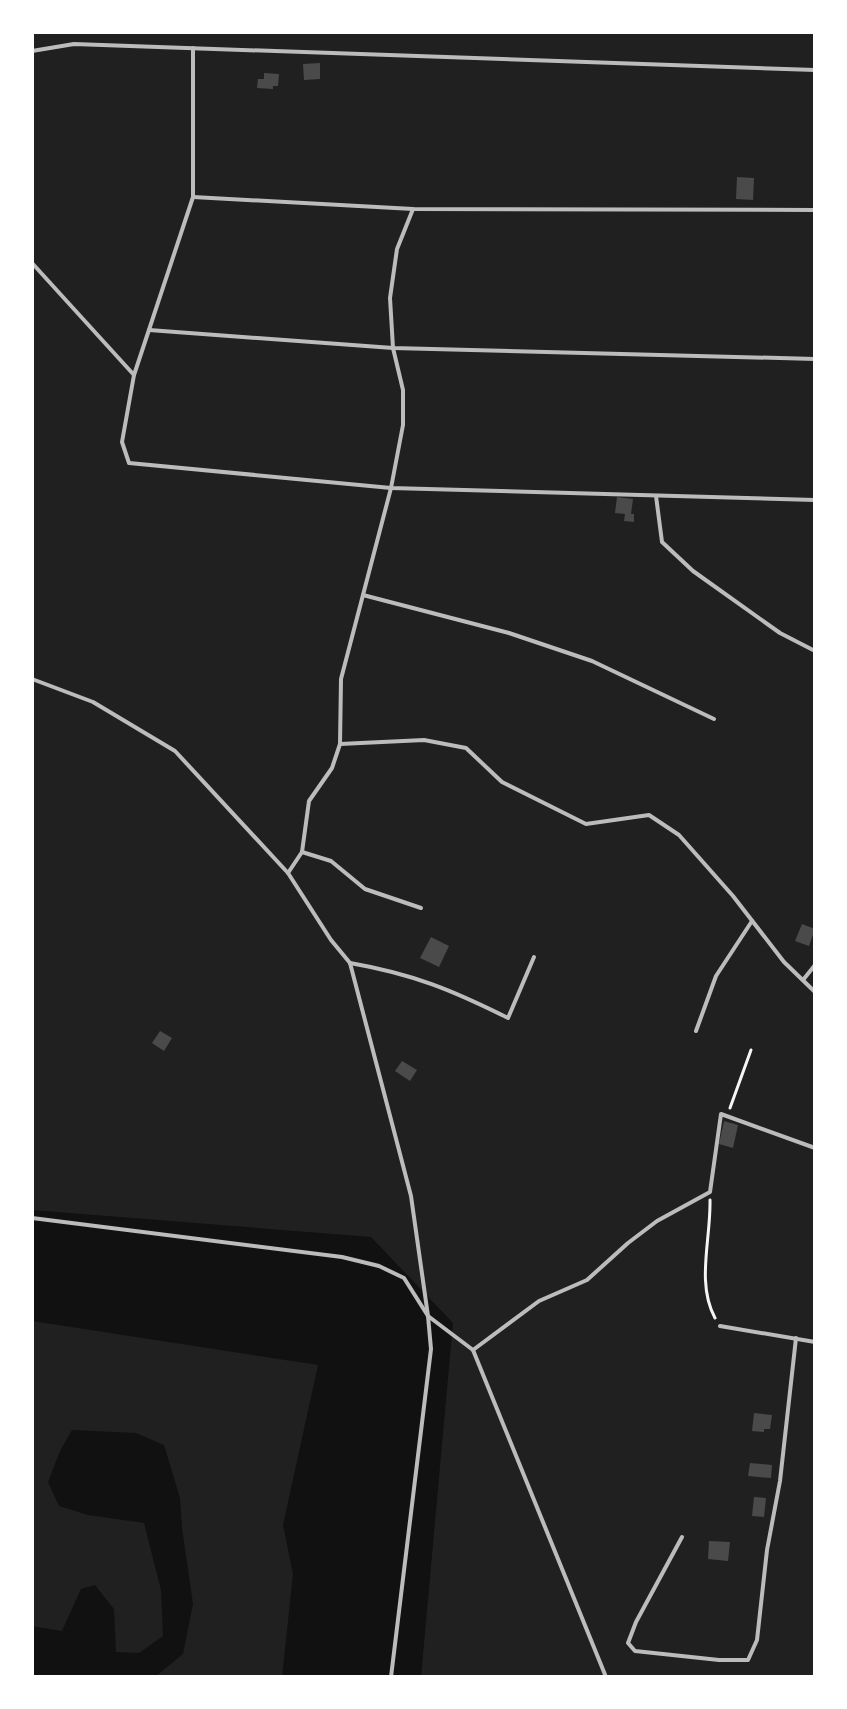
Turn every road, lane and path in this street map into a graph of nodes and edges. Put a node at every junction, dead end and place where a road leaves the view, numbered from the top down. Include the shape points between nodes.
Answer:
1 (193, 48) junction
2 (32, 51) edge
3 (815, 70) edge
4 (193, 197) junction
5 (413, 209) junction
6 (815, 210) edge
7 (32, 263) edge
8 (149, 330) junction
9 (393, 348) junction
10 (815, 359) edge
11 (134, 375) junction
12 (391, 488) junction
13 (656, 496) junction
14 (815, 500) edge
15 (363, 595) junction
16 (815, 651) edge
17 (32, 679) edge
18 (714, 719) dead end
19 (340, 744) junction
20 (302, 852) junction
21 (288, 873) junction
22 (421, 908) dead end
23 (752, 921) junction
24 (534, 957) dead end
25 (350, 963) junction
26 (815, 965) edge
27 (803, 980) junction
28 (815, 992) edge
29 (696, 1031) dead end
30 (751, 1050) dead end
31 (728, 1116) junction
32 (815, 1148) edge
33 (710, 1192) junction
34 (32, 1218) edge
35 (428, 1316) junction
36 (720, 1326) joint
37 (796, 1338) junction
38 (815, 1342) edge
39 (473, 1350) junction
40 (682, 1537) dead end
41 (391, 1677) edge
42 (606, 1677) edge

1 - 2 lane via 74,44
1 - 3 lane
1 - 4 lane
4 - 5 lane
4 - 8 lane
5 - 6 lane
5 - 9 lane via 397,249 390,298
7 - 11 lane
8 - 9 lane
8 - 11 lane
9 - 10 lane
9 - 12 lane via 403,390 403,425
11 - 12 lane via 122,442 129,463
12 - 13 lane
12 - 15 lane
13 - 14 lane
13 - 16 lane via 662,542 693,571 780,633
15 - 18 lane via 592,661
15 - 19 lane via 341,679
17 - 21 lane via 93,702 175,751
19 - 20 lane via 332,768 309,801
19 - 23 lane via 424,740 466,748 502,782 586,824 649,815 679,835
20 - 21 lane
20 - 22 lane via 331,861 365,889
21 - 25 lane
23 - 27 lane
23 - 29 lane via 716,976
24 - 25 lane via 508,1018 440,985
25 - 35 lane via 411,1196
26 - 27 lane
27 - 28 lane
30 - 31 path
31 - 32 lane
31 - 33 lane via 721,1114
33 - 36 path via 707,1302
33 - 39 lane via 657,1221 587,1280 539,1301
34 - 35 lane via 379,1266 404,1278
35 - 39 lane
35 - 41 lane via 431,1349
36 - 37 lane
37 - 38 lane
37 - 40 lane via 757,1640 748,1660 635,1651 628,1643
39 - 42 lane

